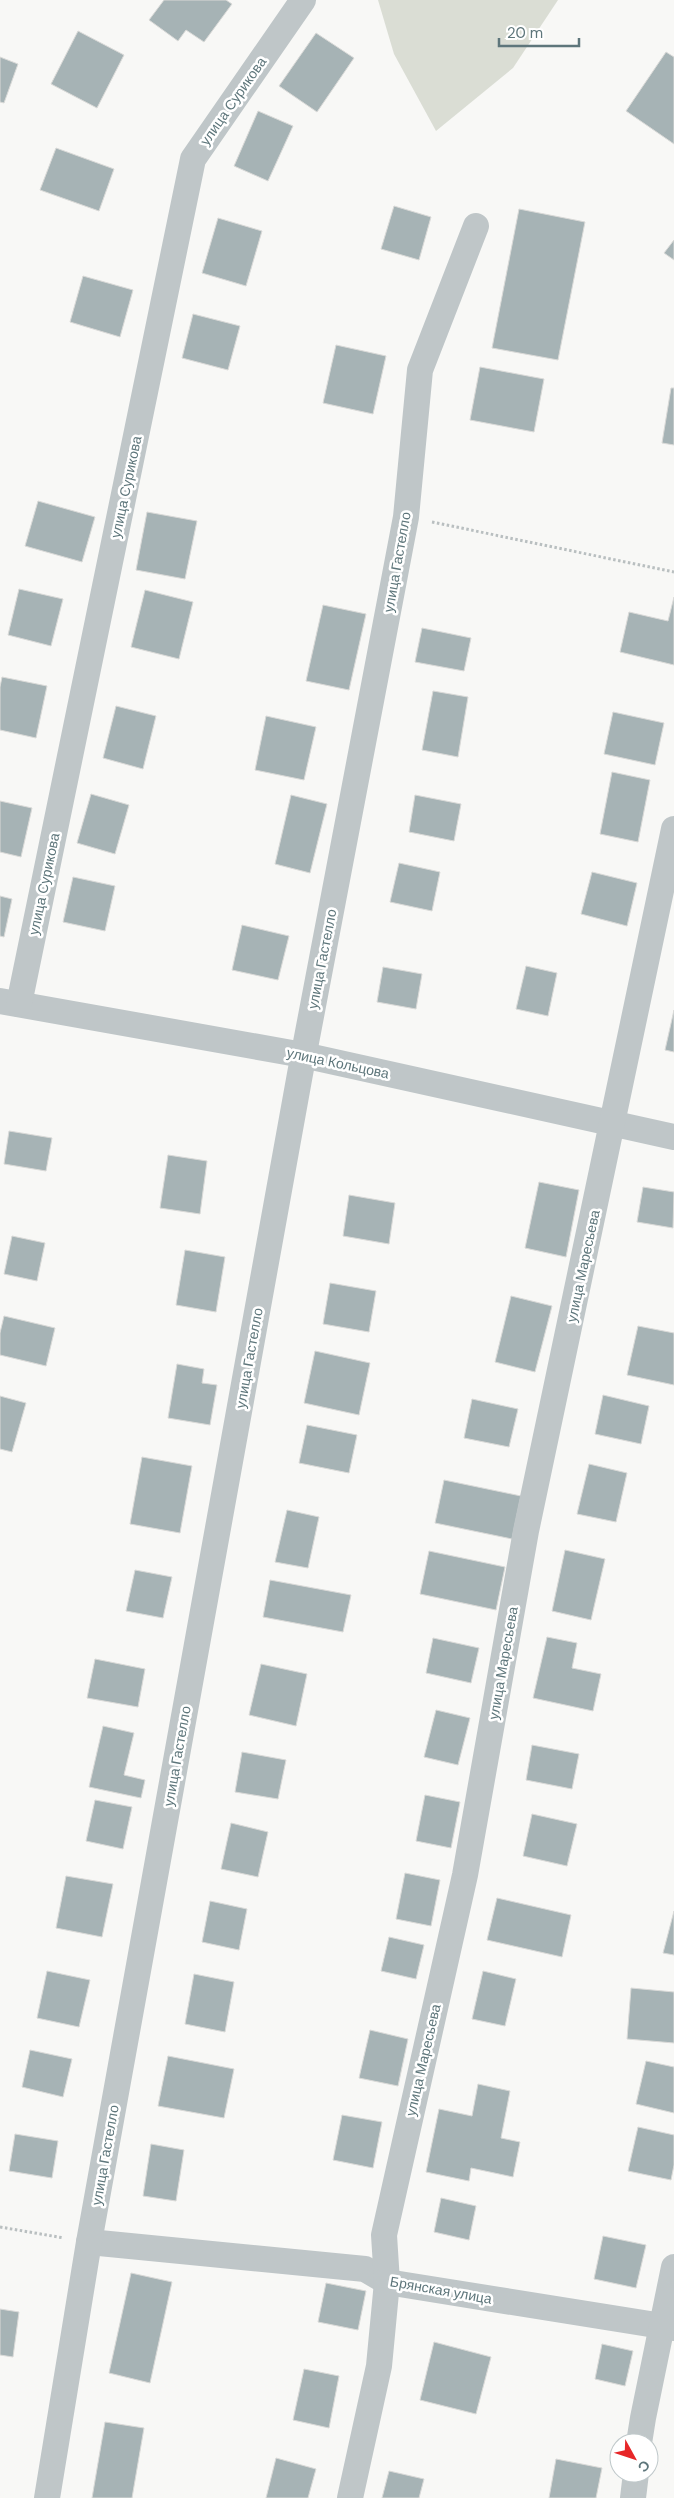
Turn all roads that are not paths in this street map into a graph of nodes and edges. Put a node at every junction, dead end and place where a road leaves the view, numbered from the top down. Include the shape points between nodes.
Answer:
1 (303, 0) edge
2 (476, 226) dead end
3 (674, 829) edge
4 (10, 1002) edge
5 (303, 1055) junction
6 (613, 1124) junction
7 (674, 1136) edge
8 (89, 2242) junction
9 (674, 2267) edge
10 (388, 2282) junction
11 (668, 2327) edge
12 (641, 2433) edge
13 (635, 2483) edge
14 (47, 2498) edge
15 (350, 2498) edge
16 (633, 2498) edge

1 - 4 street, улица Сурикова via 193,159
2 - 5 street, улица Гастелло via 420,370 406,517
3 - 6 street, улица Маресьева
4 - 5 street, улица Кольцова
5 - 6 street, улица Кольцова
5 - 8 street, улица Гастелло
6 - 7 street, улица Кольцова
6 - 10 street, улица Маресьева via 526,1531 465,1875 384,2235
8 - 10 street, Брянская улица via 365,2269
8 - 14 street, улица Гастелло
9 - 11 street
10 - 11 street, Брянская улица
10 - 15 street, улица Маресьева via 379,2366
11 - 12 street via 642,2418
13 - 16 street

